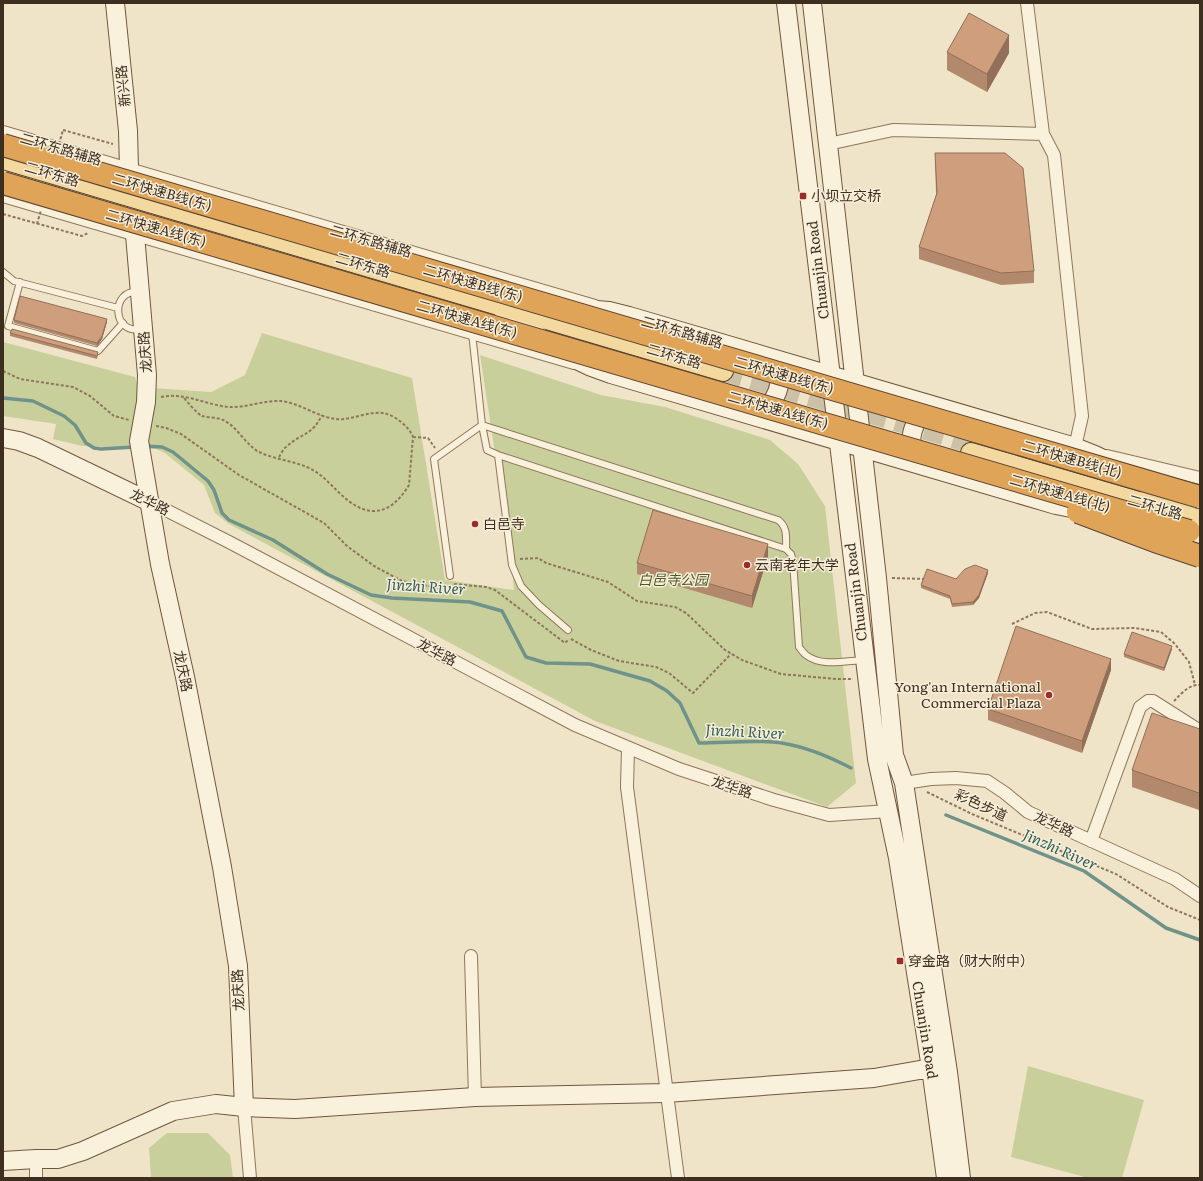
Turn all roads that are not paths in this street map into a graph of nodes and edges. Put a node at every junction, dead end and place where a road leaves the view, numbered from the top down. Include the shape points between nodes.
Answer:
1 (114, 3) edge
2 (786, 3) edge
3 (812, 3) edge
4 (1027, 3) edge
5 (3, 132) edge
6 (1043, 134) junction
7 (828, 144) junction
8 (3, 145) edge
9 (3, 159) edge
10 (3, 169) edge
11 (129, 169) junction
12 (3, 183) edge
13 (3, 196) edge
14 (136, 235) junction
15 (3, 272) edge
16 (20, 282) junction
17 (140, 292) junction
18 (118, 308) junction
19 (505, 311) junction
20 (629, 316) junction
21 (122, 324) junction
22 (143, 328) junction
23 (472, 333) junction
24 (760, 355) junction
25 (611, 374) junction
26 (722, 375) tunnel mouth
27 (830, 375) junction
28 (855, 383) junction
29 (742, 413) junction
30 (945, 415) junction
31 (482, 425) junction
32 (3, 438) edge
33 (838, 441) junction
34 (862, 448) junction
35 (972, 449) tunnel mouth
36 (1078, 454) junction
37 (498, 456) junction
38 (930, 461) junction
39 (1200, 478) edge
40 (1200, 489) edge
41 (150, 502) junction
42 (1056, 505) junction
43 (1193, 513) edge
44 (786, 549) junction
45 (1200, 556) edge
46 (1200, 566) edge
47 (450, 576) dead end
48 (568, 630) road end
49 (864, 659) junction
50 (1200, 731) edge
51 (628, 749) junction
52 (904, 783) junction
53 (888, 811) junction
54 (1091, 841) junction
55 (1200, 896) edge
56 (471, 956) dead end
57 (931, 1068) junction
58 (666, 1093) junction
59 (475, 1097) junction
60 (244, 1107) junction
61 (36, 1159) junction
62 (3, 1161) edge
63 (36, 1178) edge
64 (250, 1178) edge
65 (678, 1178) edge
66 (946, 1178) edge
67 (961, 1178) edge

1 - 11 street, 新兴路 via 128,131
2 - 27 street, Chuanjin Road
3 - 7 street, Chuanjin Road
4 - 6 street
5 - 11 street, 二环东路辅路
6 - 7 street via 893,130
6 - 36 street via 1054,155 1082,416
7 - 28 street, Chuanjin Road
8 - 30 highway, 二环快速B线(东), bridge
9 - 19 main road, 二环东路
10 - 19 main road, 二环东路
11 - 20 street, 二环东路辅路
12 - 38 highway, 二环快速A线(东), bridge
13 - 14 street
14 - 17 street, 龙庆路
14 - 23 street
15 - 16 lane via 14,281
16 - 18 lane
16 - 21 lane via 8,326 98,351
17 - 18 lane via 125,295
17 - 22 street, 龙庆路
18 - 21 lane
19 - 20 street via 590,309
19 - 25 street via 556,349 575,360
19 - 26 main road, 二环东路
20 - 24 street, 二环东路辅路
21 - 22 lane via 132,329
22 - 41 street, 龙庆路 via 147,375 140,448
23 - 25 street
23 - 31 lane
24 - 27 street, 二环东路辅路
24 - 29 street via 772,361 778,371 780,383 777,394 770,405 761,412
25 - 29 street
27 - 28 street, 二环东路辅路
27 - 33 street, Chuanjin Road
28 - 30 street, 二环东路辅路
28 - 34 street, Chuanjin Road
29 - 33 street
30 - 36 highway, 二环快速B线(北), bridge
30 - 38 street via 940,408 928,411 919,418 913,428 913,452 919,462
31 - 37 lane via 487,450
31 - 44 lane via 778,520 785,527
31 - 47 lane via 434,459
32 - 41 street, 龙华路 via 38,448
33 - 34 street
33 - 49 street, Chuanjin Road
34 - 38 street
34 - 52 street, Chuanjin Road via 894,755
35 - 43 main road, 二环北路
36 - 39 street via 1116,458
36 - 40 highway, bridge
36 - 43 highway, 二环快速B线(北), bridge
37 - 44 lane
37 - 48 lane via 512,565 522,586 538,605
38 - 42 street
38 - 43 highway, 二环快速A线(北), bridge
38 - 45 highway, bridge via 1003,482
41 - 51 street, 龙华路 via 575,725
41 - 60 street, 龙庆路 via 160,564 185,677 220,860 238,966
42 - 43 street via 1099,512
42 - 46 street via 1106,523
44 - 49 lane via 793,561 800,647 806,655 818,661
49 - 53 street, Chuanjin Road via 877,759
50 - 54 street via 1153,701 1148,701 1140,707
51 - 53 street, 龙华路 via 678,769 829,815
51 - 58 street via 627,787
52 - 54 street, 龙华路 via 956,778 987,781 1005,792 1028,812
52 - 67 street, Chuanjin Road
53 - 57 street, Chuanjin Road via 898,858
54 - 55 street, 龙华路 via 1175,879
56 - 59 street
57 - 58 street via 874,1078
57 - 66 street, Chuanjin Road
58 - 59 street
58 - 65 street
59 - 60 street via 294,1109
60 - 61 street via 216,1104 173,1111 83,1151 58,1159
60 - 64 street, 龙庆路
61 - 62 street
61 - 63 street

